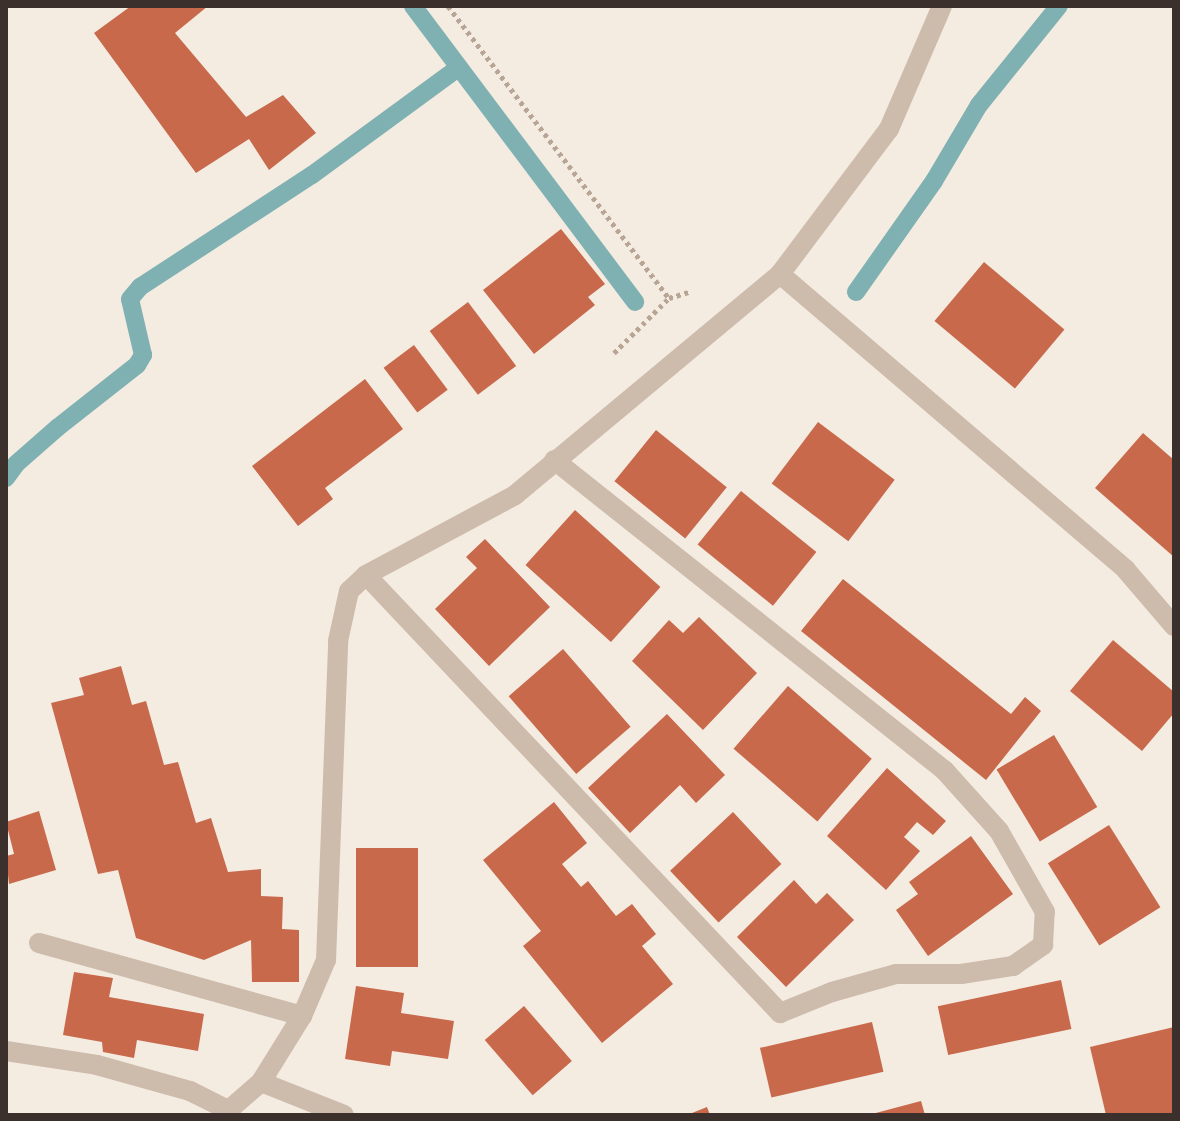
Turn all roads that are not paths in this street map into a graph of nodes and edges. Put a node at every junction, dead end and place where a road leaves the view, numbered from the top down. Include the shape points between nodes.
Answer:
1 (942, 6) edge
2 (780, 274) junction
3 (554, 460) junction
4 (366, 575) junction
5 (1174, 626) edge
6 (39, 943) dead end
7 (302, 1016) junction
8 (6, 1051) edge
9 (261, 1082) junction
10 (224, 1112) edge
11 (344, 1115) edge

1 - 2 street via 889,129
2 - 3 street
2 - 5 street via 1126,570
3 - 4 street via 515,495
3 - 4 street via 944,770 1007,844 1045,912 1043,945 1013,966 961,974 896,974 780,1013
4 - 7 street via 349,591 338,641 326,960
6 - 7 street
7 - 9 street
8 - 10 street via 97,1065 190,1091
9 - 10 street
9 - 11 street

